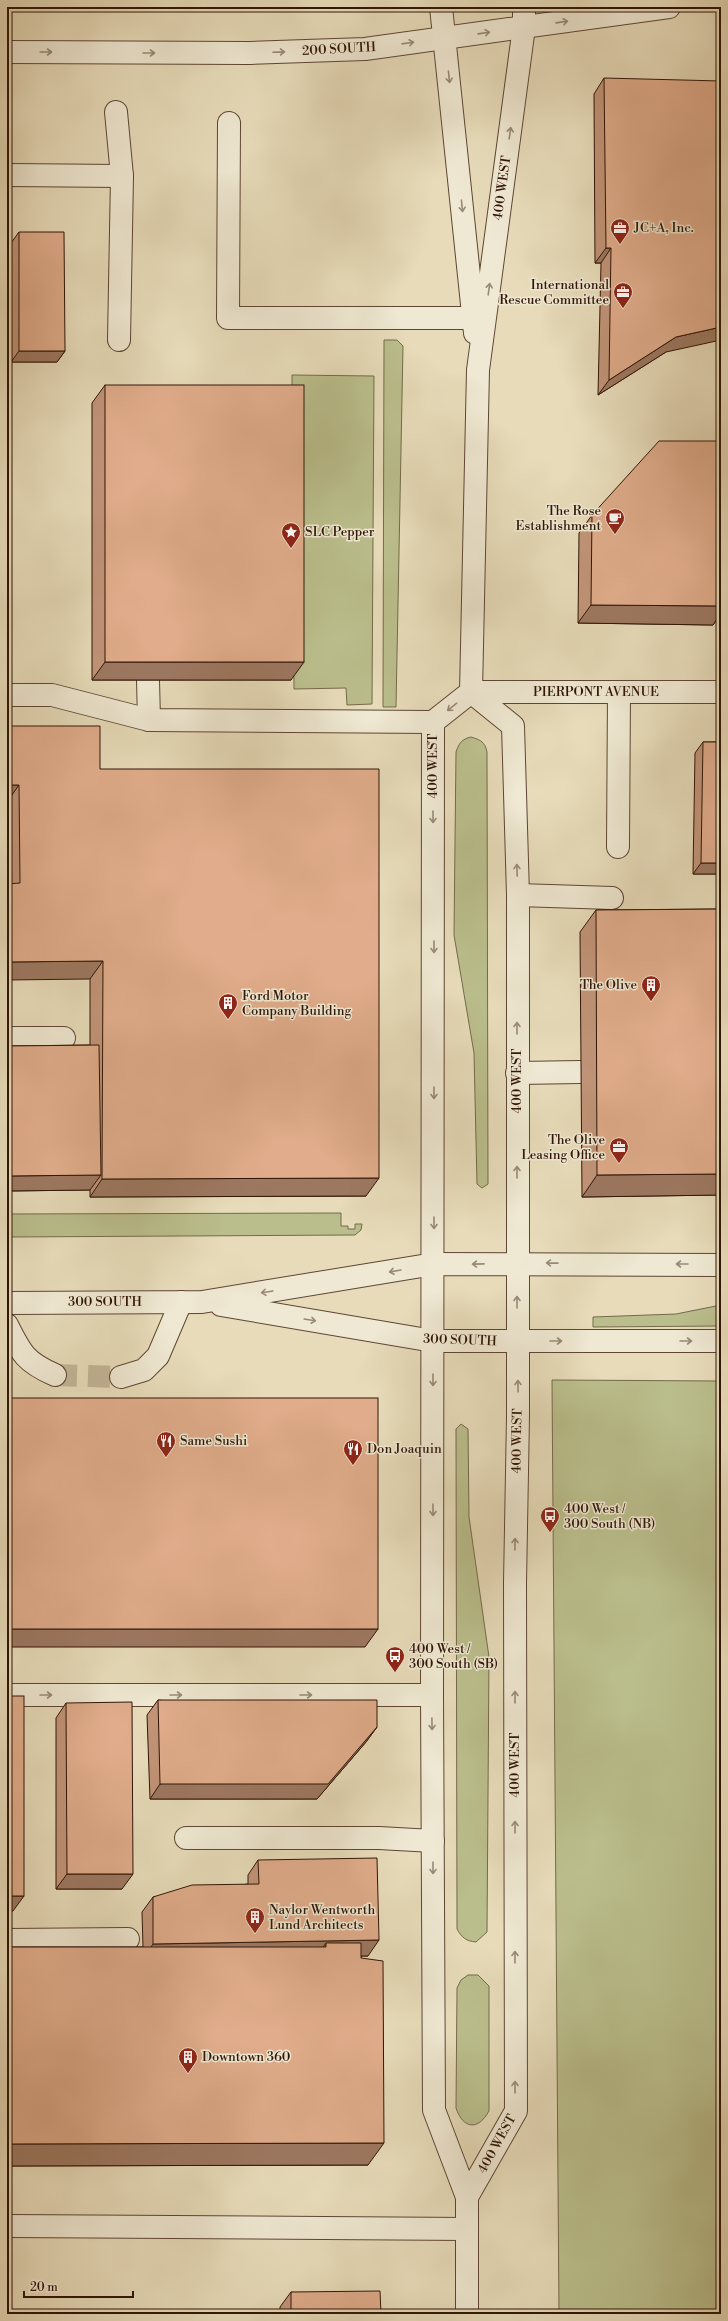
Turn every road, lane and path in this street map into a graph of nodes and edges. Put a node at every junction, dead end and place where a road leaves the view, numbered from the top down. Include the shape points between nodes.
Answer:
1 (441, 7) edge
2 (669, 7) edge
3 (524, 17) edge
4 (445, 38) junction
5 (7, 52) edge
6 (116, 112) dead end
7 (229, 123) dead end
8 (7, 175) edge
9 (122, 176) junction
10 (473, 318) junction
11 (119, 340) dead end
12 (478, 370) junction
13 (148, 680) edge
14 (471, 692) junction
15 (619, 692) junction
16 (721, 692) edge
17 (7, 696) edge
18 (149, 720) junction
19 (433, 722) junction
20 (618, 847) dead end
21 (518, 895) junction
22 (612, 898) dead end
23 (7, 1038) edge
24 (64, 1038) dead end
25 (581, 1072) dead end
26 (517, 1073) junction
27 (517, 1263) junction
28 (434, 1264) junction
29 (721, 1265) edge
30 (192, 1302) junction
31 (7, 1303) edge
32 (7, 1325) edge
33 (433, 1341) junction
34 (517, 1341) junction
35 (721, 1341) edge
36 (55, 1375) tunnel mouth
37 (121, 1377) tunnel mouth
38 (7, 1695) edge
39 (432, 1695) junction
40 (186, 1838) dead end
41 (433, 1841) junction
42 (128, 1939) dead end
43 (7, 1940) edge
44 (467, 2197) junction
45 (7, 2226) edge
46 (467, 2229) junction
47 (467, 2314) edge

1 - 4 street, 400 WEST
3 -> 2 street, 200 SOUTH
4 -> 3 street, 200 SOUTH
12 -> 3 street, 400 WEST
5 -> 4 street, 200 SOUTH via 250,53 358,50
4 -> 10 street, 400 WEST
6 - 9 street
7 - 10 street via 228,318
8 - 9 street
9 - 11 street
10 - 12 street, 400 WEST
12 - 14 street, 400 WEST
13 - 18 street
14 - 15 street, PIERPONT AVENUE
14 -> 19 street, 400 WEST
21 -> 14 street, 400 WEST via 513,726
15 - 16 street, PIERPONT AVENUE
15 - 20 street
17 - 18 street via 52,696
18 - 19 street
19 -> 28 street, 400 WEST
21 - 22 street
26 -> 21 street, 400 WEST
23 - 24 street
25 - 26 street
27 -> 26 street, 400 WEST
27 -> 28 street, 300 SOUTH
29 -> 27 street, 300 SOUTH
34 -> 27 street, 400 WEST
28 -> 30 street, 300 SOUTH
28 - 33 street, 400 WEST
30 - 31 street, 300 SOUTH
30 -> 33 street, 300 SOUTH
30 - 37 street via 158,1356 144,1370
32 - 36 street via 22,1355 38,1368
33 - 34 street, 300 SOUTH
33 -> 39 street, 400 WEST
34 -> 35 street, 300 SOUTH
44 -> 34 street, 400 WEST via 516,2111
38 -> 39 street
39 -> 41 street, 400 WEST
40 - 41 street via 379,1838
41 -> 44 street, 400 WEST via 434,2110
42 - 43 street
44 - 46 street, 400 WEST
45 - 46 street
46 - 47 street, 400 WEST

